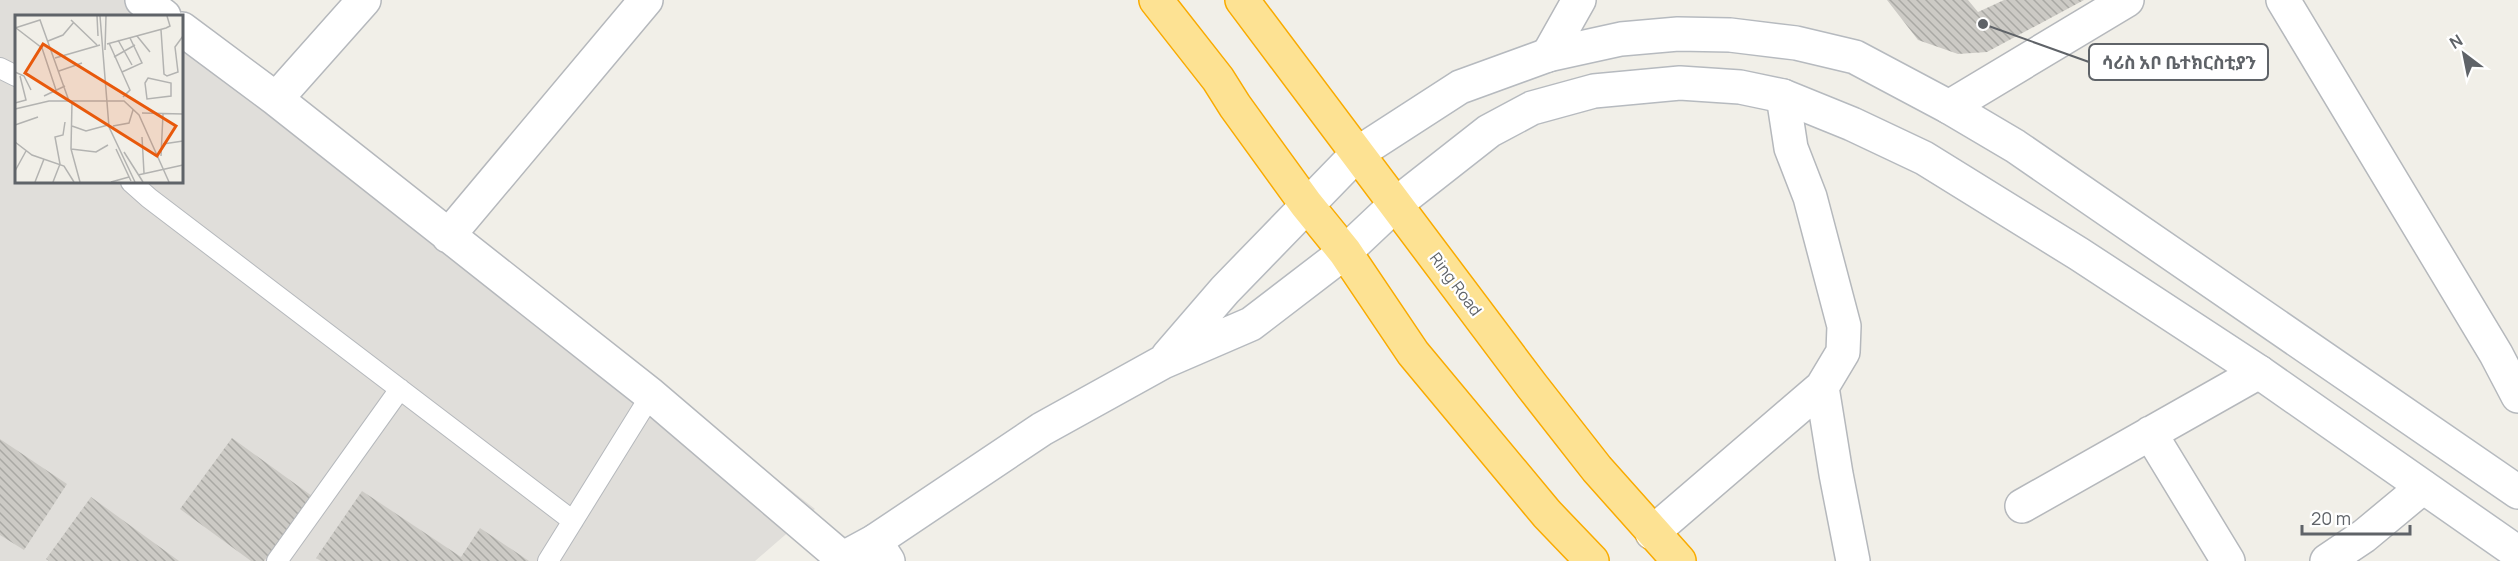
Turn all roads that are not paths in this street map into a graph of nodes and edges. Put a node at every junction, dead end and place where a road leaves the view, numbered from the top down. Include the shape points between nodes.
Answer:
1 (142, 0) edge
2 (364, 0) edge
3 (646, 0) edge
4 (1156, 0) edge
5 (1242, 0) edge
6 (1579, 0) edge
7 (2127, 0) edge
8 (2283, 0) edge
9 (163, 15) edge
10 (183, 30) edge
11 (1548, 55) junction
12 (0, 68) edge
13 (15, 76) edge
14 (1783, 96) junction
15 (276, 99) junction
16 (1949, 107) junction
17 (1358, 153) junction
18 (132, 183) edge
19 (1306, 204) junction
20 (1396, 204) junction
21 (448, 236) junction
22 (1345, 252) junction
23 (2507, 348) edge
24 (1163, 362) junction
25 (2259, 372) junction
26 (1822, 387) junction
27 (400, 390) junction
28 (651, 395) junction
29 (2518, 396) edge
30 (2150, 433) junction
31 (2423, 487) junction
32 (2518, 492) edge
33 (2022, 506) dead end
34 (573, 521) junction
35 (1652, 533) junction
36 (881, 551) edge
37 (2518, 554) edge
38 (840, 560) edge
39 (1589, 560) edge
40 (278, 561) edge
41 (548, 561) edge
42 (1679, 561) edge
43 (1853, 561) edge
44 (2228, 561) edge
45 (2327, 561) edge

1 - 9 main road
2 - 15 main road
3 - 21 main road
4 - 19 highway
5 - 17 highway, Ring Road
6 - 11 main road
7 - 16 main road
8 - 23 main road
10 - 15 main road
11 - 16 main road via 1621,39 1678,34 1796,43 1855,57
11 - 17 main road via 1460,87
12 - 13 lane
14 - 20 main road via 1740,87 1680,83 1594,91 1532,108 1489,131
14 - 25 main road via 1924,158
14 - 26 main road via 1791,148 1810,197 1844,326 1843,352
15 - 21 main road
16 - 32 main road via 2015,146
17 - 19 main road
17 - 20 highway, Ring Road
18 - 27 lane
19 - 22 highway
19 - 24 main road
20 - 22 main road
20 - 35 highway, Ring Road via 1532,386
21 - 28 main road
22 - 24 main road via 1251,324
22 - 39 highway via 1413,353
23 - 29 main road
24 - 36 main road via 1042,429
25 - 30 main road
25 - 31 main road
26 - 35 main road
26 - 43 main road
27 - 34 lane
27 - 40 lane
28 - 34 lane
28 - 38 main road
30 - 33 main road
30 - 44 main road
31 - 37 main road
31 - 45 main road
34 - 41 lane
35 - 42 highway, Ring Road
36 - 38 main road

